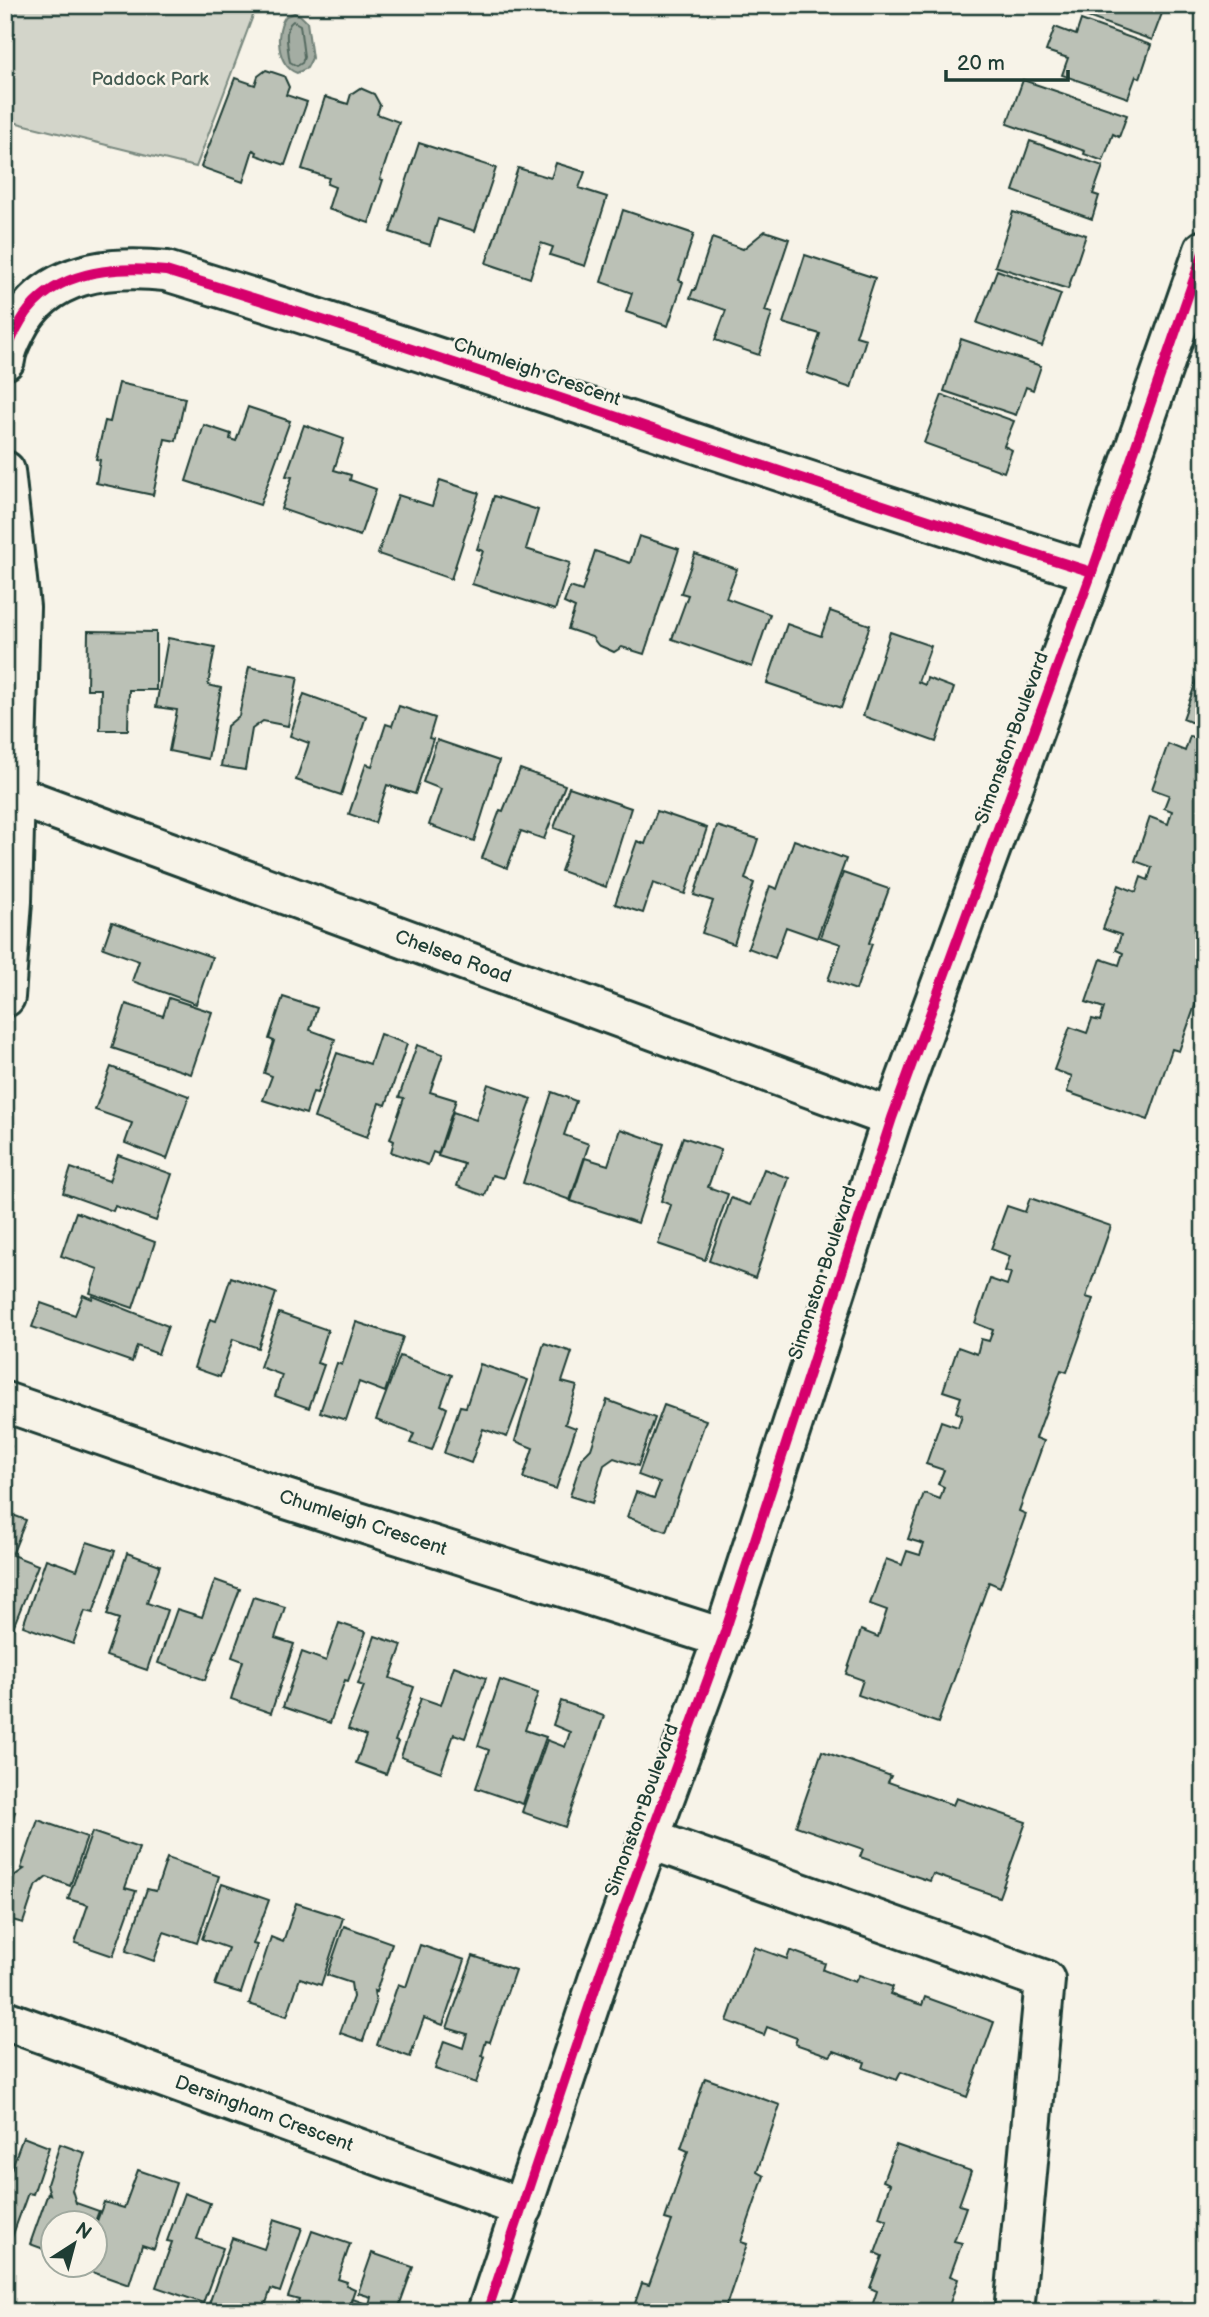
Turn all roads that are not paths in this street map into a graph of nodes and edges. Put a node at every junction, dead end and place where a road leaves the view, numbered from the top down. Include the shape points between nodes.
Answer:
1 (1204, 250) edge
2 (5, 360) edge
3 (5, 471) edge
4 (1092, 572) junction
5 (15, 795) junction
6 (5, 997) edge
7 (892, 1118) junction
8 (5, 1402) edge
9 (723, 1638) junction
10 (649, 1839) junction
11 (5, 2020) edge
12 (523, 2208) junction
13 (487, 2312) edge
14 (1014, 2312) edge

1 - 4 street, Simonston Boulevard
2 - 4 street, Chumleigh Crescent via 30,308 67,280 131,267 166,271
3 - 5 street via 20,607
4 - 7 street, Simonston Boulevard
5 - 6 street
5 - 7 street, Chelsea Road
7 - 9 street, Simonston Boulevard
8 - 9 street, Chumleigh Crescent via 296,1502
9 - 10 street, Simonston Boulevard
10 - 12 street, Simonston Boulevard
10 - 14 street via 1045,1980
11 - 12 street, Dersingham Crescent
12 - 13 street, Simonston Boulevard

